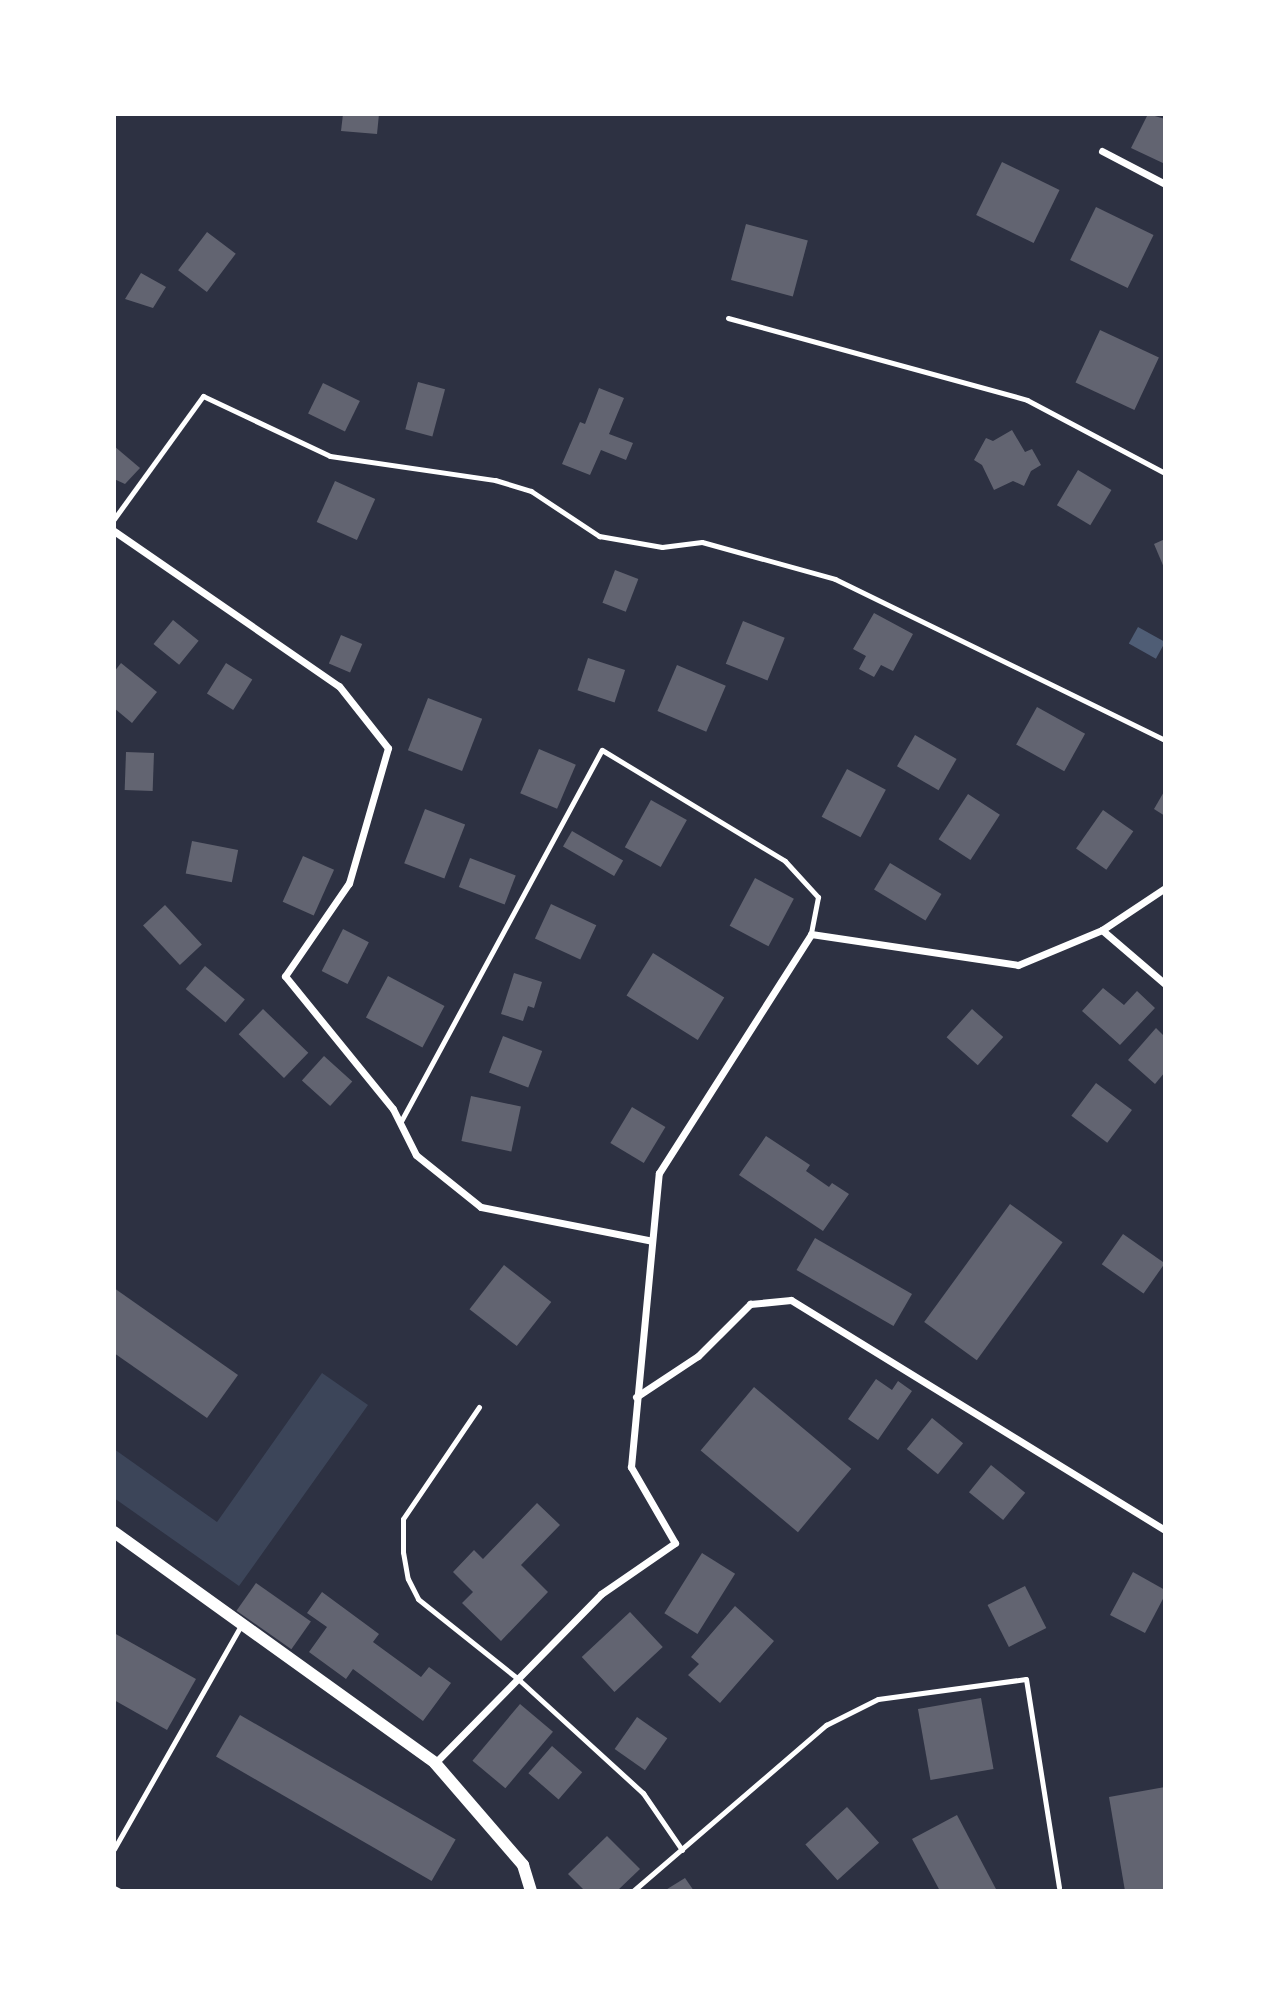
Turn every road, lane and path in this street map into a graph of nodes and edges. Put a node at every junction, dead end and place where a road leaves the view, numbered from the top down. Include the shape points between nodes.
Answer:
1 (1102, 151) dead end
2 (1165, 184) edge
3 (727, 318) dead end
4 (1165, 473) edge
5 (114, 519) edge
6 (114, 531) edge
7 (1165, 740) edge
8 (1165, 888) edge
9 (1102, 930) junction
10 (811, 934) junction
11 (1165, 984) edge
12 (400, 1123) junction
13 (652, 1241) junction
14 (636, 1397) junction
15 (479, 1407) dead end
16 (1165, 1530) edge
17 (114, 1532) edge
18 (241, 1625) junction
19 (517, 1678) junction
20 (435, 1763) junction
21 (114, 1849) edge
22 (682, 1850) junction
23 (1059, 1887) dead end
24 (114, 1888) edge
25 (120, 1891) edge
26 (531, 1891) edge
27 (633, 1891) edge

1 - 2 street
3 - 4 lane via 1027,400
5 - 7 lane via 203,397 330,456 495,480 531,491 599,536 662,547 702,542 835,579
6 - 12 street via 339,686 388,748 349,883 285,976
8 - 9 street
9 - 10 street via 1018,965
9 - 11 street
10 - 12 lane via 818,897 785,861 602,750
10 - 13 street via 659,1173
12 - 13 street via 416,1155 481,1206
13 - 14 street
14 - 16 street via 698,1356 750,1304 791,1300
14 - 19 street via 631,1467 675,1543 601,1594
15 - 19 lane via 403,1519 403,1552 418,1600
17 - 18 street
18 - 20 street
18 - 21 lane
19 - 20 street
19 - 22 lane via 643,1793
20 - 26 street via 523,1865
22 - 23 lane via 827,1725 878,1699 1026,1679
22 - 27 lane
24 - 25 lane

